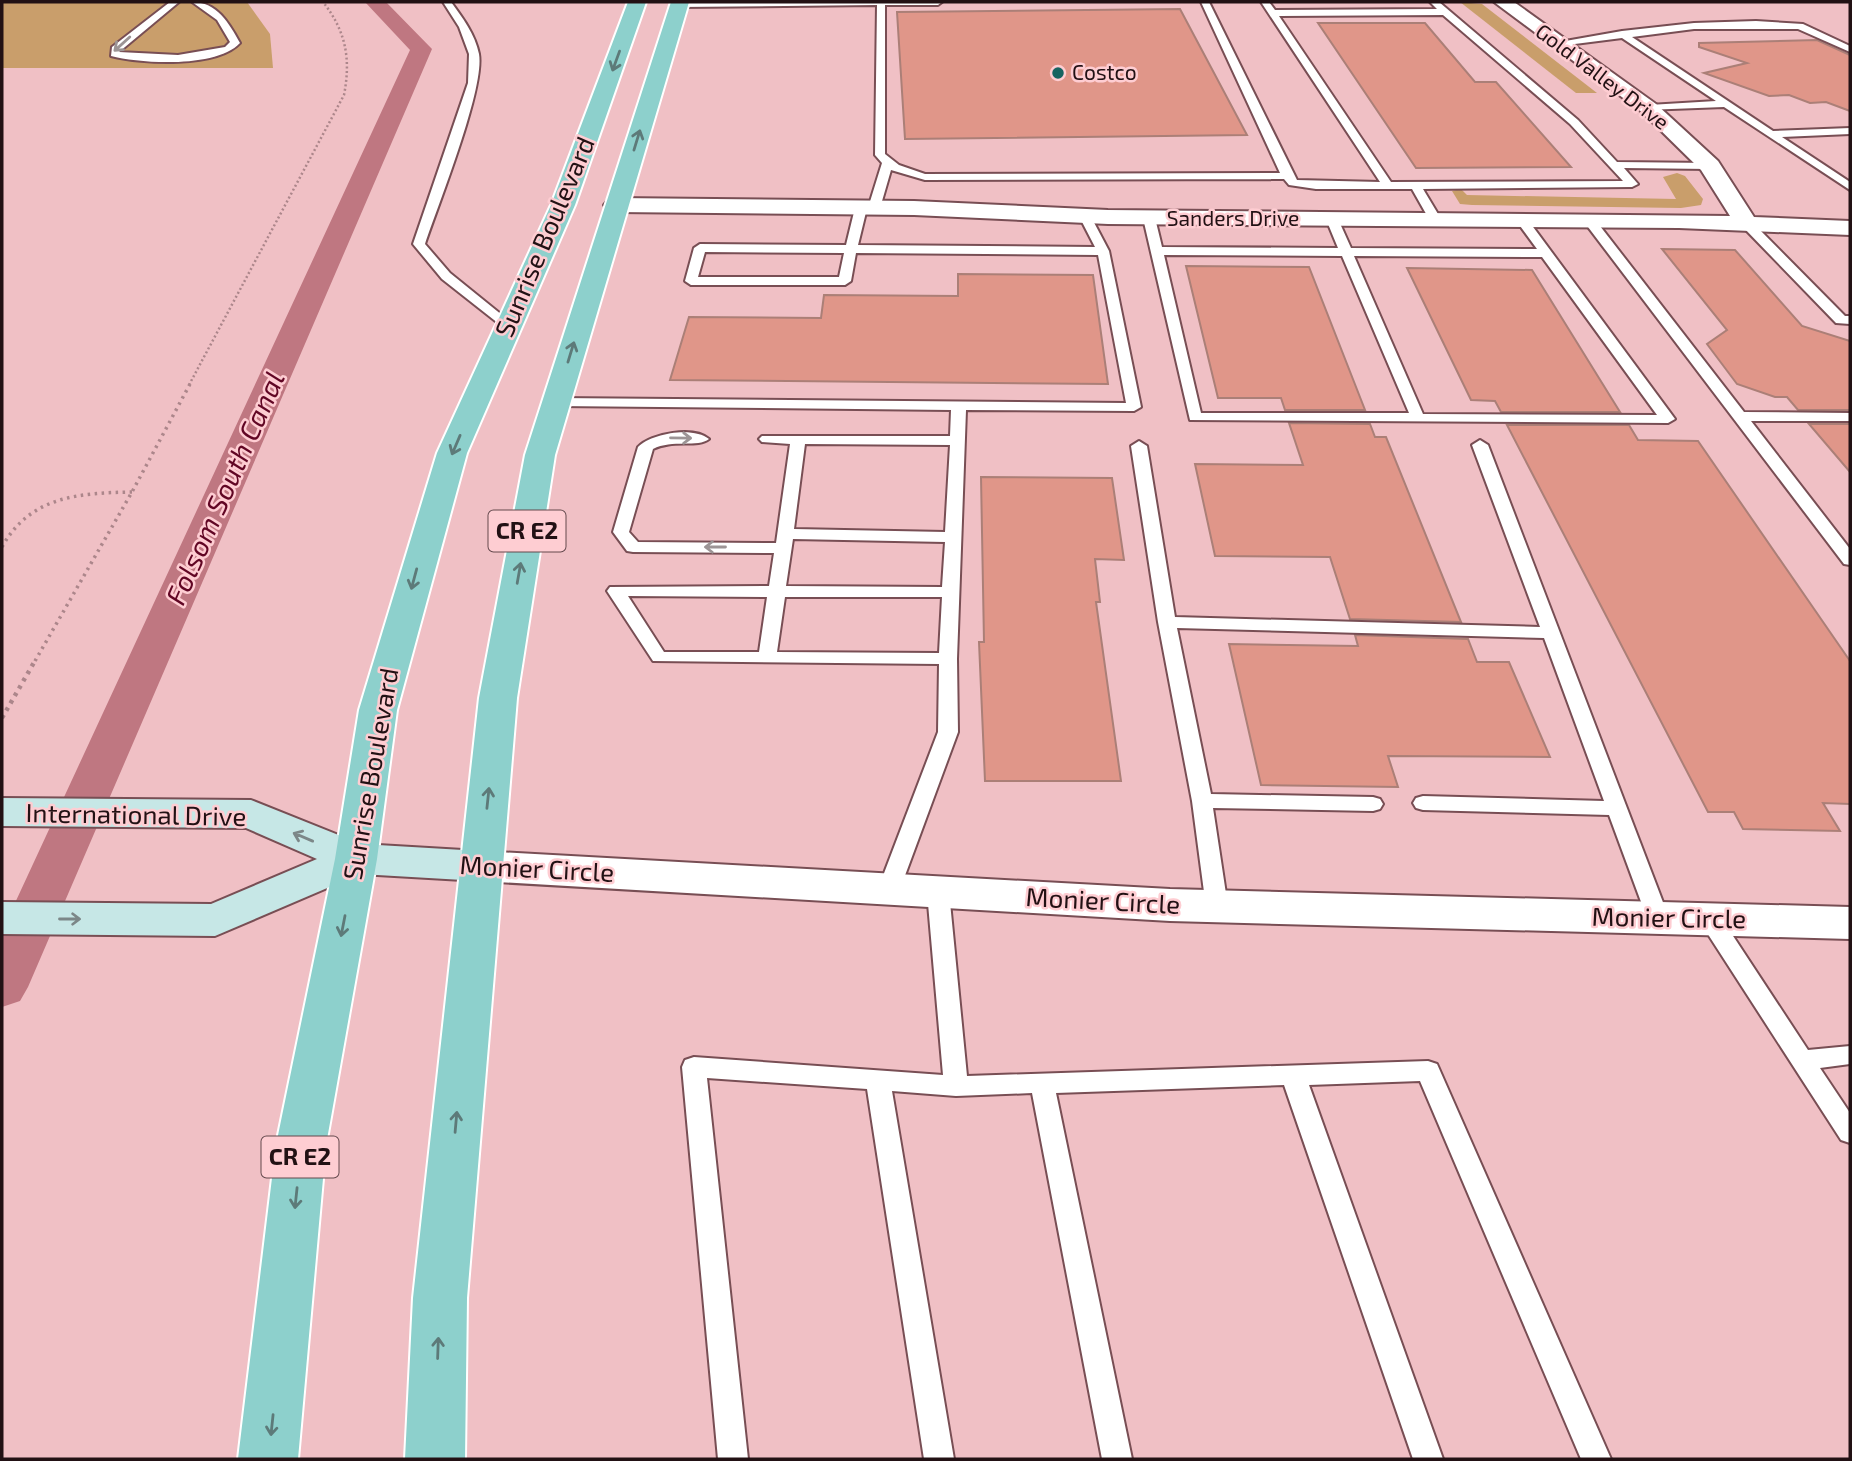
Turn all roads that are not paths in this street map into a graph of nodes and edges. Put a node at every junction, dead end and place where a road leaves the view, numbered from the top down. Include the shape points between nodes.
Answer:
1 (175, 2) edge
2 (196, 2) edge
3 (447, 2) edge
4 (637, 2) edge
5 (881, 2) edge
6 (938, 2) edge
7 (1205, 2) edge
8 (1265, 2) edge
9 (1434, 2) edge
10 (1503, 2) edge
11 (680, 3) edge
12 (1446, 12) junction
13 (1272, 13) junction
14 (1622, 34) junction
15 (1559, 43) junction
16 (1850, 49) edge
17 (1726, 104) junction
18 (1649, 108) junction
19 (1850, 131) edge
20 (1772, 134) junction
21 (582, 153) junction
22 (887, 164) junction
23 (1616, 165) junction
24 (1710, 166) junction
25 (1287, 176) junction
26 (1388, 186) junction
27 (1416, 186) junction
28 (1850, 187) edge
29 (600, 199) junction
30 (867, 208) junction
31 (1085, 216) junction
32 (1149, 218) junction
33 (1332, 219) junction
34 (1435, 219) junction
35 (1521, 219) junction
36 (1589, 220) junction
37 (1746, 223) junction
38 (1850, 229) edge
39 (851, 249) junction
40 (1103, 251) junction
41 (1157, 251) junction
42 (1346, 252) junction
43 (1546, 253) junction
44 (1850, 320) edge
45 (508, 327) junction
46 (556, 402) junction
47 (959, 405) junction
48 (1739, 416) junction
49 (1850, 417) edge
50 (1418, 418) junction
51 (701, 439) dead end
52 (767, 439) dead end
53 (798, 439) junction
54 (958, 441) junction
55 (1480, 445) dead end
56 (1139, 446) dead end
57 (954, 537) junction
58 (784, 541) junction
59 (1850, 560) edge
60 (777, 591) junction
61 (950, 592) junction
62 (1167, 622) junction
63 (1551, 633) junction
64 (766, 658) junction
65 (948, 659) junction
66 (1202, 802) junction
67 (1423, 803) dead end
68 (1373, 804) dead end
69 (1617, 808) junction
70 (2, 812) edge
71 (356, 859) junction
72 (480, 866) junction
73 (889, 889) junction
74 (938, 892) junction
75 (1217, 907) junction
76 (2, 918) edge
77 (1658, 918) junction
78 (1710, 919) junction
79 (1850, 923) edge
80 (1850, 1055) edge
81 (1803, 1060) junction
82 (1293, 1075) junction
83 (878, 1080) junction
84 (1042, 1083) junction
85 (956, 1086) junction
86 (1850, 1133) edge
87 (268, 1459) edge
88 (435, 1459) edge
89 (733, 1459) edge
90 (939, 1459) edge
91 (1117, 1459) edge
92 (1428, 1459) edge
93 (1596, 1459) edge

1 -> 2 lane via 114,54 202,57 232,48 223,18
3 - 45 lane via 464,27 474,54 473,83 419,244 446,276
4 -> 21 main road, Sunrise Boulevard / CR E2
5 - 6 lane
5 - 11 lane
5 - 22 lane via 880,155
7 - 25 lane
8 - 13 lane
9 - 12 lane
10 - 15 street, Gold Valley Drive
29 -> 11 main road, Sunrise Boulevard / CR E2
12 - 13 lane
12 - 23 lane via 1574,122
13 - 26 lane
14 - 15 lane
14 - 16 lane via 1694,26 1800,26
14 - 17 lane
15 - 18 street, Gold Valley Drive
17 - 18 lane
17 - 20 lane
18 - 24 street, Gold Valley Drive
19 - 20 lane
20 - 28 lane
21 - 29 main road via 595,172
21 - 45 main road, Sunrise Boulevard / CR E2
22 - 25 lane via 925,177
22 - 30 lane
23 - 24 lane
23 - 27 lane via 1632,184
24 - 37 street, Gold Valley Drive
25 - 26 lane via 1293,183 1316,186
26 - 27 lane
27 - 34 lane
29 - 30 street, Sanders Drive
46 -> 29 main road, Sunrise Boulevard / CR E2
30 - 31 street, Sanders Drive
30 - 39 lane
31 - 32 street, Sanders Drive
31 - 40 lane
32 - 33 street, Sanders Drive
32 - 41 lane
33 - 34 street, Sanders Drive
33 - 42 lane
34 - 35 street, Sanders Drive
35 - 36 street, Sanders Drive
35 - 43 lane
36 - 37 street, Sanders Drive
36 - 48 lane
37 - 38 street, Sanders Drive
37 - 44 lane via 1841,320
39 - 39 lane via 700,248 691,281 845,281
39 - 40 lane
40 - 47 lane via 1134,407
41 - 42 lane
41 - 50 lane via 1195,417
42 - 43 lane
42 - 50 lane
43 - 50 lane via 1668,419
45 -> 71 main road, Sunrise Boulevard / CR E2 via 452,453 420,557 378,710
46 - 47 lane
72 -> 46 main road, Sunrise Boulevard / CR E2 via 498,698 540,455
47 - 54 lane
48 - 49 lane
48 - 59 lane
58 -> 51 lane via 633,547 621,532 646,447 663,438
52 - 53 lane
53 - 54 lane
53 - 58 lane
54 - 57 lane
55 - 63 lane
56 - 62 lane
57 - 58 lane
57 - 61 lane
58 - 60 lane
60 - 61 lane
60 - 64 lane
60 - 64 lane via 617,591 659,657
61 - 65 lane
62 - 63 lane
62 - 66 lane
63 - 69 lane
64 - 65 lane
65 - 73 lane via 948,732
66 - 68 lane
66 - 75 lane
67 - 69 lane
69 - 77 lane
71 -> 70 main road, International Drive via 251,814
71 - 72 main road, Monier Circle
76 -> 71 main road via 215,920
71 -> 87 main road, Sunrise Boulevard / CR E2 via 301,1145
72 - 73 street, Monier Circle
88 -> 72 main road, Sunrise Boulevard / CR E2 via 440,1298
73 - 74 street, Monier Circle
74 - 75 street, Monier Circle
74 - 85 lane
75 - 77 street, Monier Circle
77 - 78 street, Monier Circle
78 - 79 street, Monier Circle
78 - 81 lane
80 - 81 lane
81 - 86 lane
82 - 84 lane
82 - 92 lane
82 - 93 lane via 1428,1071
83 - 85 lane
83 - 89 lane via 694,1067
83 - 90 lane
84 - 85 lane
84 - 91 lane

